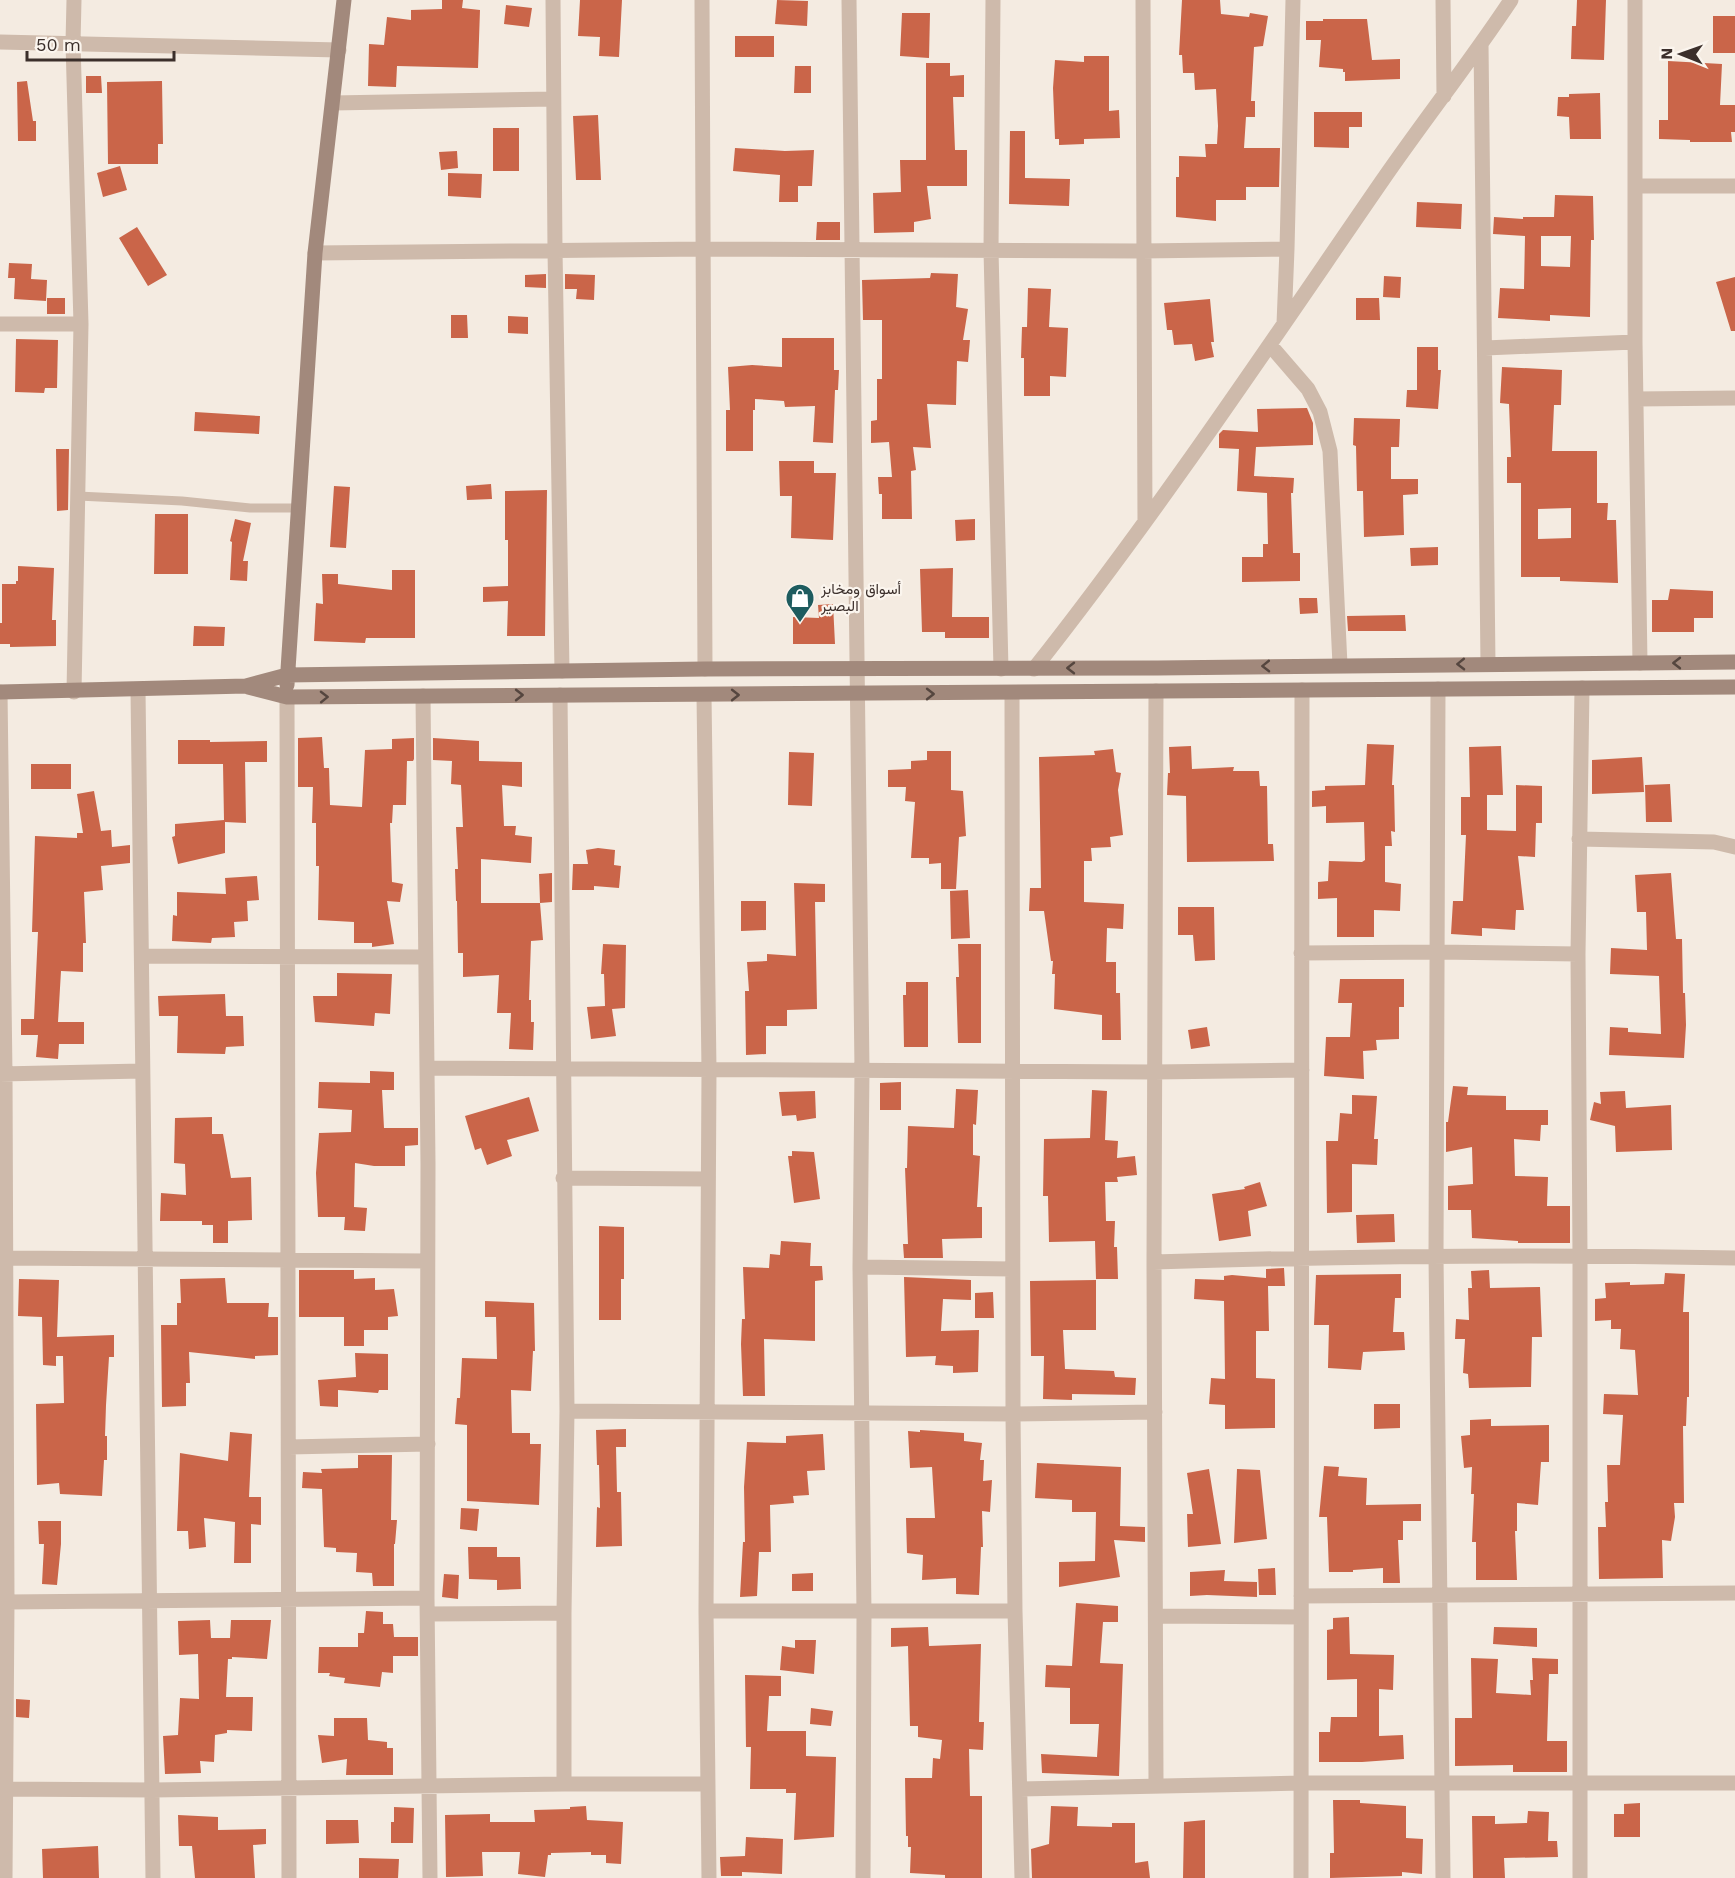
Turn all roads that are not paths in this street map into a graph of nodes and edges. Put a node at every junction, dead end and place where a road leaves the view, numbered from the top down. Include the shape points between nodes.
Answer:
1 (74, 0) edge
2 (344, 0) edge
3 (553, 0) edge
4 (702, 0) edge
5 (849, 0) edge
6 (993, 0) edge
7 (1143, 0) edge
8 (1293, 0) edge
9 (1443, 0) edge
10 (1511, 0) edge
11 (1635, 0) edge
12 (0, 42) edge
13 (73, 43) junction
14 (1481, 44) junction
15 (339, 50) junction
16 (1444, 96) junction
17 (553, 99) junction
18 (333, 103) junction
19 (1635, 186) junction
20 (1735, 186) edge
21 (704, 249) junction
22 (1287, 249) junction
23 (555, 250) junction
24 (852, 250) junction
25 (992, 250) junction
26 (1142, 251) junction
27 (315, 253) junction
28 (0, 324) edge
29 (81, 324) junction
30 (1284, 324) junction
31 (1635, 342) junction
32 (1270, 345) junction
33 (1485, 348) junction
34 (1735, 398) edge
35 (1636, 399) junction
36 (78, 496) junction
37 (298, 508) junction
38 (1145, 522) junction
39 (1735, 662) edge
40 (1640, 663) junction
41 (1488, 664) junction
42 (1340, 665) junction
43 (705, 669) junction
44 (857, 669) junction
45 (1001, 669) junction
46 (1034, 669) junction
47 (562, 671) junction
48 (287, 675) junction
49 (246, 686) junction
50 (1735, 687) edge
51 (1581, 688) junction
52 (1438, 689) junction
53 (138, 690) junction
54 (1302, 690) junction
55 (1156, 691) junction
56 (0, 692) edge
57 (74, 692) junction
58 (1012, 693) junction
59 (857, 694) junction
60 (560, 695) junction
61 (704, 695) junction
62 (423, 696) junction
63 (287, 697) junction
64 (1579, 839) junction
65 (1735, 847) edge
66 (1438, 952) junction
67 (1301, 953) junction
68 (1578, 954) junction
69 (142, 957) junction
70 (287, 957) junction
71 (425, 957) junction
72 (427, 1068) junction
73 (562, 1068) junction
74 (709, 1070) junction
75 (862, 1070) junction
76 (1012, 1070) junction
77 (1302, 1070) junction
78 (142, 1071) junction
79 (1154, 1072) junction
80 (3, 1074) edge
81 (563, 1178) junction
82 (707, 1179) junction
83 (1580, 1255) junction
84 (1436, 1256) junction
85 (1302, 1257) junction
86 (1735, 1257) edge
87 (5, 1258) junction
88 (145, 1259) junction
89 (288, 1259) junction
90 (427, 1262) junction
91 (1154, 1262) junction
92 (860, 1267) junction
93 (1012, 1269) junction
94 (567, 1411) junction
95 (709, 1411) junction
96 (860, 1412) junction
97 (1155, 1412) junction
98 (3, 1413) edge
99 (1013, 1414) junction
100 (428, 1444) junction
101 (289, 1447) junction
102 (1735, 1593) edge
103 (1581, 1595) junction
104 (1301, 1596) junction
105 (1440, 1596) junction
106 (428, 1598) junction
107 (150, 1601) junction
108 (289, 1601) junction
109 (7, 1602) junction
110 (706, 1611) junction
111 (1015, 1611) junction
112 (564, 1613) junction
113 (864, 1613) junction
114 (428, 1614) junction
115 (1156, 1616) junction
116 (1301, 1617) junction
117 (1443, 1782) junction
118 (1302, 1783) junction
119 (1735, 1783) edge
120 (564, 1784) junction
121 (708, 1784) junction
122 (1156, 1784) junction
123 (1579, 1784) junction
124 (430, 1787) junction
125 (3, 1789) edge
126 (290, 1789) junction
127 (1020, 1789) junction
128 (153, 1790) junction
129 (5, 1878) edge
130 (153, 1878) edge
131 (289, 1878) edge
132 (430, 1878) edge
133 (709, 1878) edge
134 (863, 1878) edge
135 (1022, 1878) edge
136 (1301, 1878) edge
137 (1443, 1878) edge
138 (1580, 1878) edge

1 - 13 street
2 - 15 main road
3 - 17 street
4 - 21 street
5 - 24 street
6 - 25 street
7 - 26 street
8 - 22 street
9 - 16 street
10 - 14 street
11 - 19 street
12 - 13 street
13 - 15 street
13 - 29 street
14 - 16 street
14 - 33 street
15 - 18 main road
16 - 30 street
17 - 18 street
17 - 23 street
18 - 27 main road
19 - 20 street
19 - 31 street
21 - 23 street
21 - 24 street
21 - 43 street
22 - 26 street
22 - 30 street
23 - 27 street
23 - 47 street
24 - 25 street
24 - 44 street
25 - 26 street
25 - 45 street
26 - 38 street
27 - 37 main road
28 - 29 street
29 - 36 street
30 - 32 street
31 - 33 street
31 - 35 street
32 - 38 street
32 - 42 street via 1308,389 1320,412 1330,451
33 - 41 street
34 - 35 street
35 - 40 street
36 - 37 lane
36 - 57 street
37 - 48 main road
38 - 46 street
39 -> 40 main road
40 - 41 main road
41 -> 42 main road
42 -> 46 main road
43 - 44 main road
43 - 47 main road
44 - 45 main road
44 - 59 street
45 - 46 main road
47 - 48 main road
48 - 49 main road
48 - 63 main road
49 - 53 main road
49 - 63 main road
50 - 51 main road
51 - 52 main road
51 - 64 street
52 - 54 main road
52 - 66 street
53 - 57 main road
53 - 69 street
54 - 55 main road
54 - 67 street
55 - 58 main road
55 - 79 street
56 - 57 main road
56 - 80 street
59 -> 58 main road
58 - 76 street
61 -> 59 main road
59 - 75 street
60 - 61 main road
62 -> 60 main road
60 - 73 street
61 - 74 street
63 -> 62 main road
62 - 71 street
63 - 70 street
64 - 65 street via 1714,842
64 - 68 street
66 - 67 street
66 - 68 street
66 - 84 street
67 - 77 street
68 - 83 street
69 - 70 street
69 - 78 street
70 - 71 street
70 - 89 street
71 - 72 street
72 - 73 street
72 - 90 street
73 - 74 street
73 - 81 street
74 - 75 street
74 - 82 street
75 - 76 street
75 - 92 street
76 - 79 street
76 - 93 street
77 - 79 street
77 - 85 street
78 - 80 street
78 - 88 street
79 - 91 street
80 - 87 street
81 - 82 street
81 - 94 street
82 - 95 street
83 - 84 street
83 - 86 street
83 - 103 street
84 - 85 street
84 - 105 street
85 - 91 street
85 - 104 street
87 - 88 street
87 - 98 street
88 - 89 street
88 - 107 street
89 - 90 street
89 - 101 street
90 - 100 street
91 - 97 street
92 - 93 street
92 - 96 street
93 - 99 street
94 - 95 street
94 - 112 street
95 - 96 street
95 - 110 street
96 - 99 street
96 - 113 street
97 - 99 street
97 - 115 street
98 - 109 street
99 - 111 street
100 - 101 street
100 - 106 street
101 - 108 street
102 - 103 street
103 - 105 street
103 - 123 street
104 - 105 street
104 - 116 street
105 - 117 street
106 - 108 street
106 - 114 street
107 - 108 street
107 - 109 street
107 - 128 street
108 - 126 street
109 - 125 street
110 - 113 street
110 - 121 street
111 - 113 street
111 - 127 street
112 - 114 street
112 - 120 street
113 - 134 street
114 - 124 street
115 - 116 street
115 - 122 street
116 - 118 street
117 - 118 street
117 - 123 street
117 - 137 street
118 - 122 street
118 - 136 street
119 - 123 street
120 - 121 street
120 - 124 street
121 - 133 street
122 - 127 street
123 - 138 street
124 - 126 street
124 - 132 street
125 - 128 street
125 - 129 street
126 - 128 street
126 - 131 street
127 - 135 street
128 - 130 street

